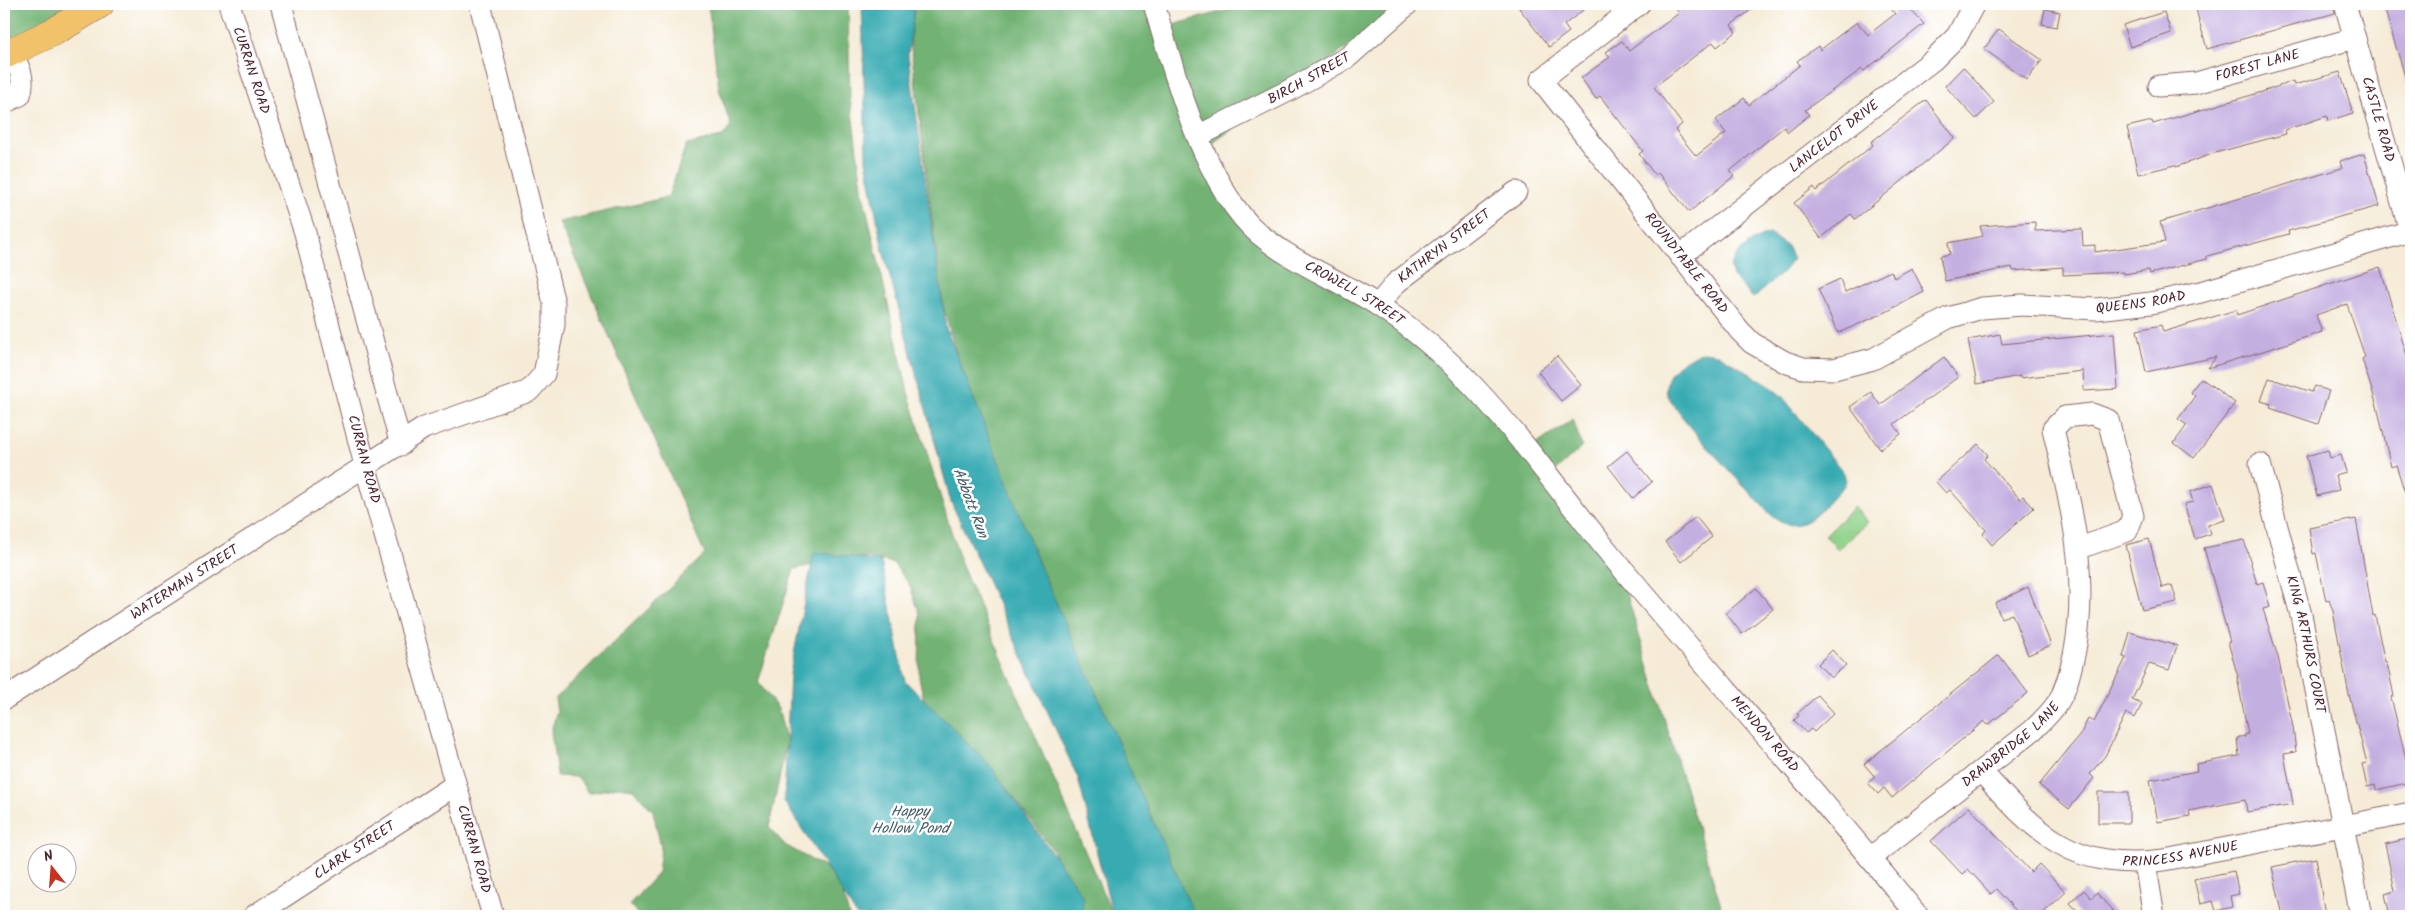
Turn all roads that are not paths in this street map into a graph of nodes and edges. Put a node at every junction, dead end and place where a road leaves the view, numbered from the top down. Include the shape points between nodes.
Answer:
1 (100, 4) edge
2 (230, 4) edge
3 (281, 4) edge
4 (480, 4) edge
5 (1154, 4) edge
6 (1408, 4) edge
7 (1639, 4) edge
8 (1974, 4) edge
9 (2345, 4) edge
10 (2355, 38) junction
11 (8, 53) edge
12 (2159, 86) dead end
13 (4, 103) edge
14 (1198, 136) junction
15 (1516, 192) dead end
16 (2411, 232) edge
17 (1680, 256) junction
18 (1378, 305) junction
19 (1873, 359) joint
20 (401, 445) junction
21 (2260, 464) dead end
22 (365, 465) junction
23 (2077, 549) junction
24 (1610, 553) joint
25 (4, 700) edge
26 (1981, 771) junction
27 (455, 786) junction
28 (2411, 813) edge
29 (2344, 826) junction
30 (1870, 858) junction
31 (2145, 863) junction
32 (254, 916) edge
33 (493, 916) edge
34 (1918, 916) edge
35 (2154, 916) edge
36 (2361, 916) edge

1 - 11 main road via 55,31
2 - 22 street, CURRAN ROAD via 305,233
3 - 20 street
4 - 20 street, WATERMAN STREET via 554,303 554,325 544,374 529,391 424,428
5 - 14 street, CROWELL STREET
6 - 14 street, BIRCH STREET via 1348,57
7 - 17 street, ROUNDTABLE ROAD via 1541,80
8 - 17 street, LANCELOT DRIVE via 1957,36 1933,60
9 - 10 street, CASTLE ROAD
10 - 12 street, FOREST LANE via 2196,83
10 - 16 street, CASTLE ROAD
11 - 13 street via 22,74 23,86 20,95
14 - 18 street, CROWELL STREET via 1226,194 1239,214 1257,232 1302,264
15 - 18 street, KATHRYN STREET via 1396,283
16 - 19 street, QUEENS ROAD via 2150,304 2096,309 2022,305 1982,308 1948,318
17 - 19 street, ROUNDTABLE ROAD via 1740,331 1769,354 1803,368 1818,370
18 - 24 street, CROWELL STREET via 1436,350 1477,390
20 - 22 street, WATERMAN STREET
21 - 29 street, KING ARTHURS COURT via 2302,615
22 - 25 street, WATERMAN STREET
22 - 27 street, CURRAN ROAD
23 - 23 street, DRAWBRIDGE LANE via 2127,532 2133,516 2108,420 2092,414 2065,417 2053,429 2072,505
23 - 26 street, DRAWBRIDGE LANE via 2080,588 2078,636 2070,672 2058,702 2033,730
24 - 30 street, MENDON ROAD
26 - 30 street, DRAWBRIDGE LANE
26 - 31 street, PRINCESS AVENUE via 2047,838 2085,856 2105,861
27 - 32 street, CLARK STREET
27 - 33 street, CURRAN ROAD
28 - 29 street, PRINCESS AVENUE
29 - 31 street, PRINCESS AVENUE
29 - 36 street, KING ARTHURS COURT
30 - 34 street, MENDON ROAD
31 - 35 street

